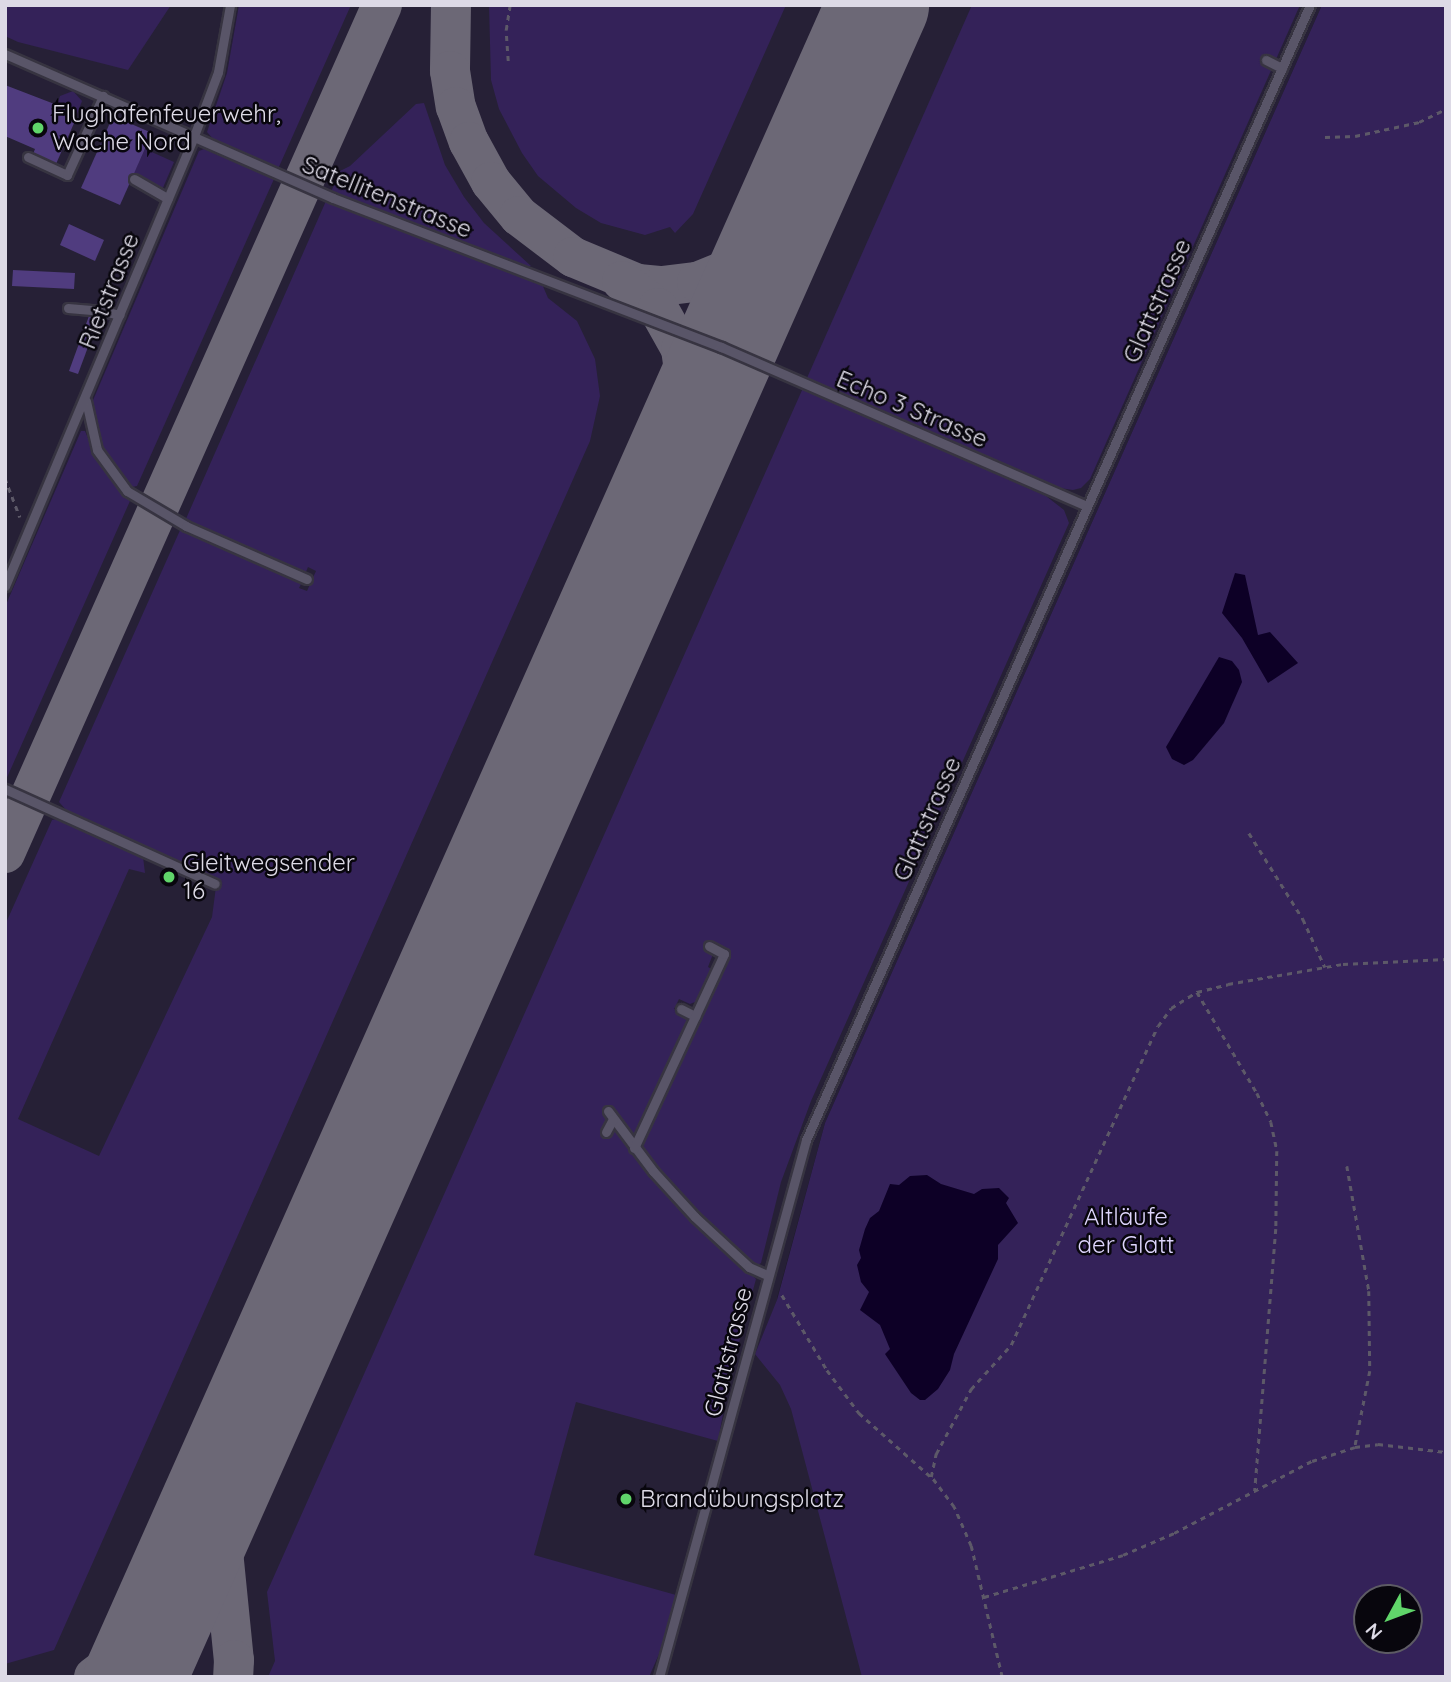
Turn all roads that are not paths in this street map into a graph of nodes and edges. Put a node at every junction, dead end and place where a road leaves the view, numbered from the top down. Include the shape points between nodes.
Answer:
1 (230, 5) edge
2 (1310, 5) edge
3 (5, 54) edge
4 (1266, 60) dead end
5 (1282, 68) junction
6 (103, 96) junction
7 (194, 136) junction
8 (28, 157) dead end
9 (134, 179) dead end
10 (168, 199) junction
11 (68, 308) dead end
12 (120, 316) junction
13 (722, 347) joint
14 (86, 398) junction
15 (1087, 506) junction
16 (307, 579) dead end
17 (5, 586) edge
18 (5, 789) edge
19 (215, 884) dead end
20 (709, 946) dead end
21 (681, 1009) dead end
22 (695, 1016) junction
23 (606, 1132) dead end
24 (634, 1148) junction
25 (767, 1275) junction
26 (659, 1677) edge

1 - 7 lane, Rietstrasse via 218,72
2 - 5 lane, Glattstrasse
3 - 6 lane, Satellitenstrasse
4 - 5 lane
5 - 15 lane, Glattstrasse
6 - 7 lane, Satellitenstrasse
6 - 8 lane via 66,175
7 - 10 lane, Rietstrasse
7 - 13 lane, Satellitenstrasse via 333,198
9 - 10 lane
10 - 12 lane, Rietstrasse
11 - 12 lane
12 - 14 lane, Rietstrasse
13 - 15 lane, Echo 3 Strasse
14 - 16 lane via 97,450 127,491 186,526
14 - 17 lane, Rietstrasse
15 - 25 lane, Glattstrasse via 810,1129
18 - 19 lane
20 - 22 lane via 724,954
21 - 22 lane
22 - 24 lane
23 - 24 lane via 610,1115
24 - 25 lane via 721,1242 749,1267
25 - 26 lane, Glattstrasse

